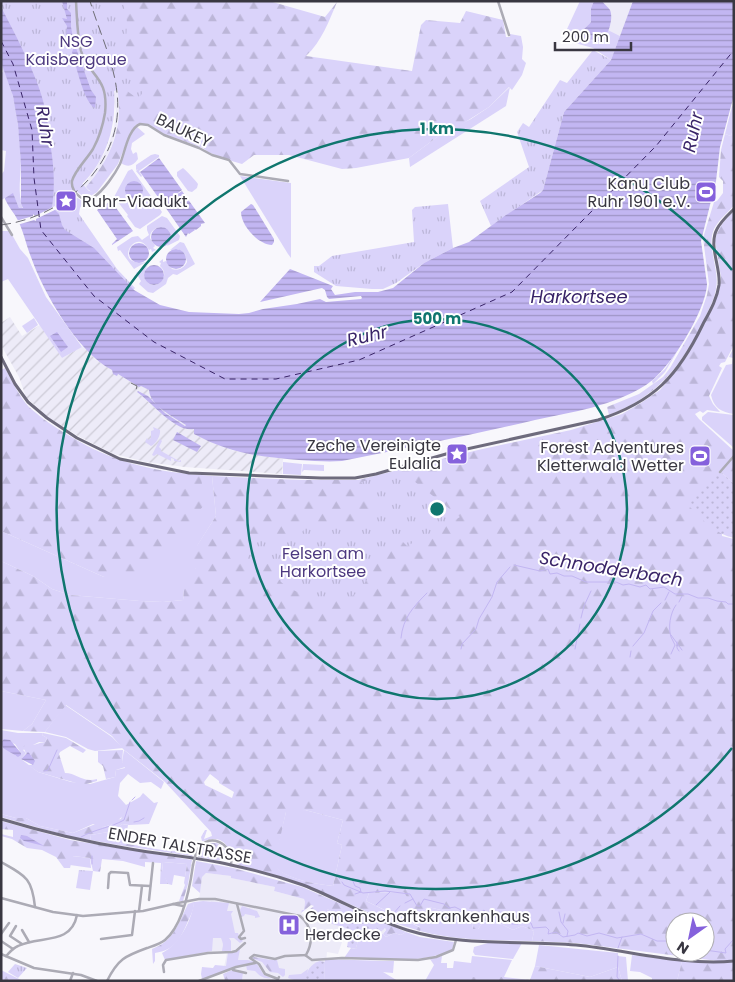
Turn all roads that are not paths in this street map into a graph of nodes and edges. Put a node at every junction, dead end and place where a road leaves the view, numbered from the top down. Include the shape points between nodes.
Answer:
1 (76, 1) edge
2 (498, 1) edge
3 (509, 35) dead end
4 (288, 181) dead end
5 (734, 209) edge
6 (1, 217) edge
7 (12, 235) dead end
8 (1, 357) edge
9 (734, 456) edge
10 (720, 472) dead end
11 (1, 819) edge
12 (230, 855) junction
13 (1, 862) edge
14 (154, 862) dead end
15 (226, 864) junction
16 (231, 865) junction
17 (142, 886) junction
18 (150, 886) junction
19 (108, 888) dead end
20 (1, 898) edge
21 (149, 900) dead end
22 (185, 902) junction
23 (173, 904) junction
24 (237, 904) junction
25 (183, 906) junction
26 (36, 908) junction
27 (137, 911) junction
28 (77, 915) junction
29 (9, 923) dead end
30 (16, 926) dead end
31 (22, 930) dead end
32 (1, 934) edge
33 (101, 939) dead end
34 (456, 940) junction
35 (1, 941) edge
36 (29, 942) junction
37 (245, 943) junction
38 (22, 944) junction
39 (241, 944) dead end
40 (13, 949) junction
41 (1, 954) edge
42 (305, 955) junction
43 (6, 956) junction
44 (734, 961) edge
45 (257, 962) junction
46 (232, 969) junction
47 (164, 972) dead end
48 (73, 973) junction
49 (246, 973) dead end
50 (273, 976) dead end
51 (70, 981) edge
52 (97, 981) edge
53 (107, 981) edge
54 (199, 981) edge

1 - 4 street, BAUKEY via 81,51 103,85 105,101 96,143 72,180 72,188 78,196 86,200 102,190 120,164 133,128 140,124 229,160 240,174
2 - 3 street
5 - 8 main road via 714,235 719,271 715,300 695,341 672,374 646,399 620,413 588,423 453,452 362,477 189,473 127,461 92,446 34,408 22,395
6 - 7 street
9 - 10 street
11 - 15 main road, ENDER TALSTRASSE via 71,838
12 - 15 street
12 - 16 street
12 - 22 street, bridge via 223,844 212,841 200,846
13 - 26 street via 25,876 31,884
14 - 18 street
15 - 16 main road, ENDER TALSTRASSE
16 - 34 main road, ENDER TALSTRASSE via 303,885 406,930
17 - 18 street
17 - 19 street via 130,885 125,872 111,872
17 - 27 street
18 - 21 street
20 - 26 street
22 - 23 street
22 - 24 street via 215,899
22 - 25 street
23 - 25 street
23 - 27 street
24 - 37 street via 243,932 240,938 245,938
24 - 42 street via 300,916 312,935
25 - 53 street via 178,923 165,940 128,955
26 - 28 street
27 - 28 street
27 - 33 street via 132,935
28 - 36 street via 69,932
29 - 32 street
30 - 38 street via 10,936
31 - 36 street
34 - 42 street via 453,950 418,960 312,960
34 - 44 main road, ENDER TALSTRASSE via 576,945 696,961
35 - 40 street
36 - 38 street
37 - 39 street
37 - 47 street via 232,952 208,952 166,960
38 - 40 street
40 - 43 street
41 - 43 street
42 - 45 street via 275,959 254,955 250,958
43 - 48 street via 34,968
45 - 46 street
45 - 50 street via 265,974
46 - 49 street
46 - 54 street
48 - 51 street
48 - 52 street

